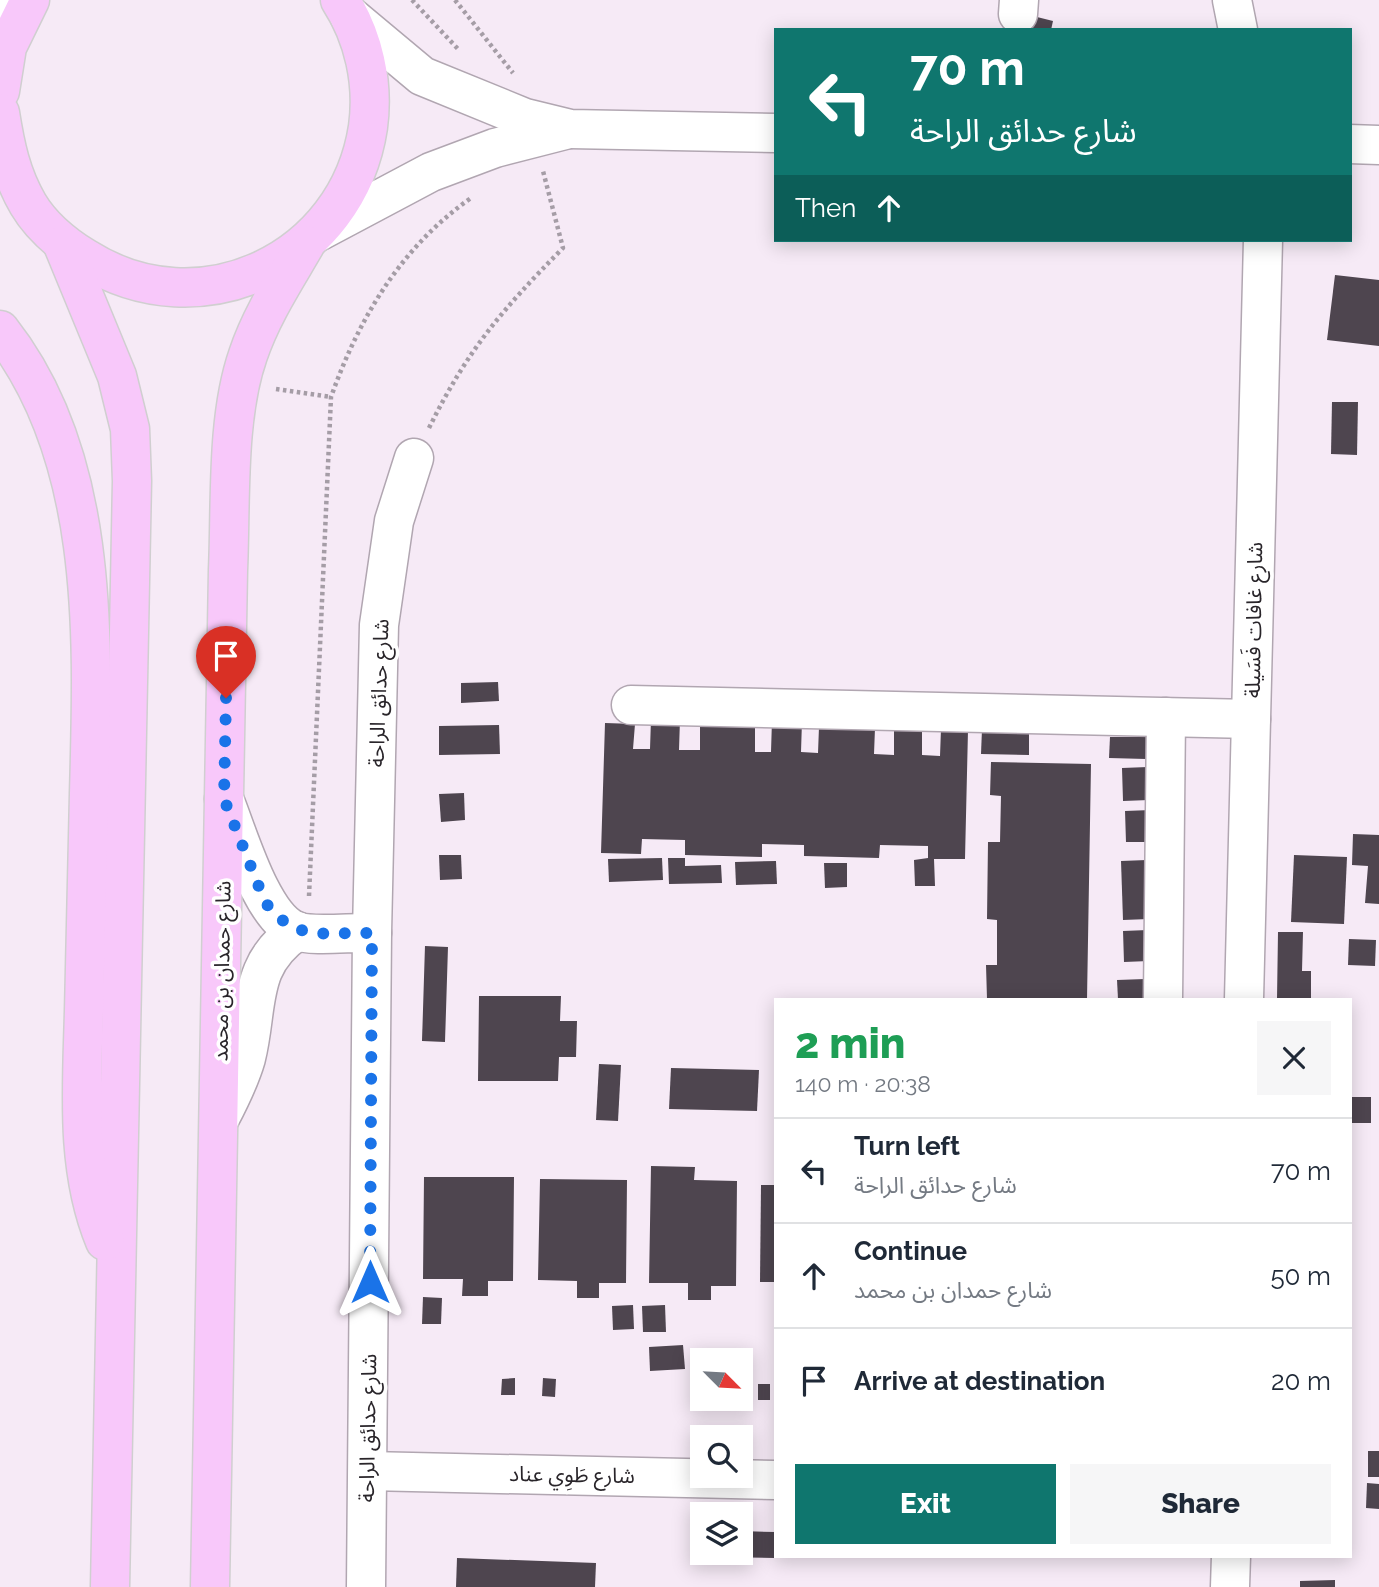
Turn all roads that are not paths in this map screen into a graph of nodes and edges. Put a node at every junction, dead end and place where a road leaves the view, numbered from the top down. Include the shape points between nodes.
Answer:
1 (13, 0) edge
2 (30, 0) edge
3 (1232, 0) edge
4 (344, 8) edge
5 (0, 9) edge
6 (1238, 28) edge
7 (0, 91) edge
8 (0, 113) edge
9 (570, 129) junction
10 (774, 132) edge
11 (1352, 144) edge
12 (1379, 145) edge
13 (14, 196) edge
14 (312, 238) junction
15 (1263, 242) edge
16 (63, 245) junction
17 (0, 330) edge
18 (414, 458) road end
19 (632, 705) dead end
20 (1166, 717) junction
21 (1251, 719) junction
22 (224, 799) junction
23 (297, 932) junction
24 (372, 933) junction
25 (1163, 998) edge
26 (1244, 998) edge
27 (220, 1118) junction
28 (115, 1266) junction
29 (368, 1471) junction
30 (774, 1480) edge
31 (1231, 1558) edge
32 (110, 1587) edge
33 (210, 1587) edge
34 (366, 1587) edge
35 (1230, 1587) edge

1 - 5 street
2 - 7 main road via 7,47
3 - 6 street
4 - 9 street via 422,76 526,118
4 - 14 main road, شارع حمدان بن محمد via 366,59 369,93 364,151 346,194
8 - 13 main road
9 - 10 street
9 - 14 street via 495,149 431,173
11 - 12 street
13 - 16 main road
14 - 16 main road via 260,273 210,288 158,287 108,273
14 - 22 main road, شارع حمدان بن محمد via 262,318 241,384 234,432 228,570
15 - 21 street, شارع غافات فَسَيلة
16 - 28 main road via 117,376 130,429 133,535
17 - 28 main road via 32,378 54,426 70,476 88,598 91,715 83,1141 93,1205
18 - 24 street, شارع حدائق الراحة via 394,521 379,625
19 - 20 street
20 - 21 street
20 - 25 street
21 - 26 street, شارع غافات فَسَيلة
22 - 23 street via 265,902
22 - 27 main road, شارع حمدان بن محمد
23 - 24 street
23 - 27 street via 276,948 261,970 245,1059
24 - 29 street, شارع حدائق الراحة
27 - 33 main road, شارع حمدان بن محمد
28 - 32 main road
29 - 30 street, شارع طَوِي عناد
29 - 34 street, شارع حدائق الراحة
31 - 35 street

